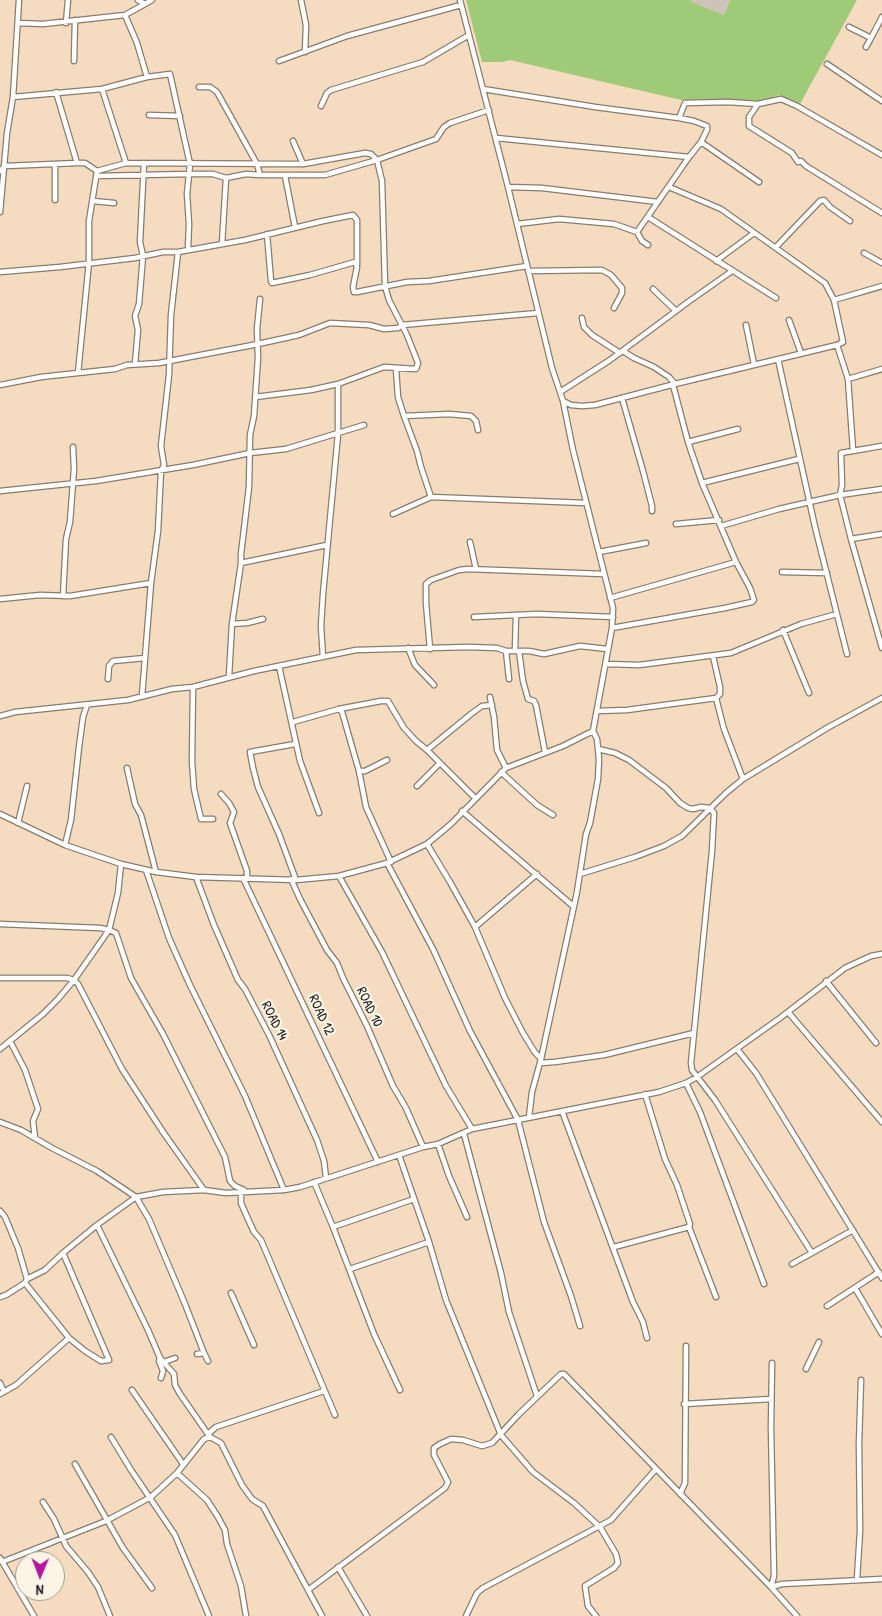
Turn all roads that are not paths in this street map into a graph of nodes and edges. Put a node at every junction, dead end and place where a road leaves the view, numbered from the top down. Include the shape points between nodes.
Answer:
1 (19, 0) edge
2 (68, 0) edge
3 (138, 0) edge
4 (152, 0) edge
5 (301, 0) edge
6 (461, 2) edge
7 (145, 4) junction
8 (125, 15) junction
9 (882, 17) edge
10 (76, 20) junction
11 (18, 23) junction
12 (66, 23) junction
13 (849, 27) dead end
14 (469, 35) junction
15 (870, 38) junction
16 (866, 47) dead end
17 (304, 52) junction
18 (74, 61) dead end
19 (279, 61) dead end
20 (827, 64) dead end
21 (147, 76) junction
22 (198, 87) dead end
23 (102, 89) junction
24 (483, 90) junction
25 (56, 92) junction
26 (13, 97) junction
27 (882, 101) edge
28 (758, 104) junction
29 (321, 106) dead end
30 (489, 110) junction
31 (149, 115) dead end
32 (180, 116) junction
33 (679, 118) junction
34 (496, 138) junction
35 (293, 141) dead end
36 (701, 142) junction
37 (882, 155) edge
38 (688, 157) junction
39 (377, 160) junction
40 (77, 163) junction
41 (126, 163) junction
42 (144, 163) junction
43 (190, 164) junction
44 (256, 164) junction
45 (303, 164) junction
46 (55, 165) junction
47 (5, 166) junction
48 (0, 172) edge
49 (97, 173) junction
50 (189, 174) junction
51 (144, 175) junction
52 (260, 175) junction
53 (285, 176) junction
54 (226, 178) junction
55 (759, 182) dead end
56 (508, 187) junction
57 (669, 187) junction
58 (55, 200) dead end
59 (93, 201) junction
60 (658, 202) junction
61 (114, 203) dead end
62 (0, 212) edge
63 (882, 213) edge
64 (648, 217) junction
65 (850, 221) dead end
66 (517, 224) junction
67 (295, 228) junction
68 (636, 232) junction
69 (754, 232) junction
70 (267, 234) junction
71 (222, 244) junction
72 (648, 245) dead end
73 (776, 247) junction
74 (188, 249) junction
75 (178, 252) junction
76 (864, 253) dead end
77 (144, 256) junction
78 (716, 261) junction
79 (89, 262) junction
80 (882, 263) edge
81 (357, 264) junction
82 (528, 268) junction
83 (732, 271) junction
84 (0, 272) edge
85 (384, 286) junction
86 (882, 286) edge
87 (654, 289) dead end
88 (776, 298) dead end
89 (260, 299) dead end
90 (834, 300) junction
91 (614, 308) dead end
92 (676, 311) junction
93 (538, 312) junction
94 (582, 318) dead end
95 (789, 320) dead end
96 (402, 325) junction
97 (746, 325) dead end
98 (258, 344) junction
99 (838, 345) junction
100 (622, 352) junction
101 (802, 353) junction
102 (778, 359) junction
103 (170, 361) junction
104 (135, 364) junction
105 (754, 364) junction
106 (396, 369) junction
107 (882, 369) edge
108 (78, 373) junction
109 (848, 379) junction
110 (338, 384) junction
111 (674, 384) junction
112 (0, 385) edge
113 (560, 392) junction
114 (255, 397) junction
115 (622, 398) junction
116 (563, 402) junction
117 (404, 416) junction
118 (364, 425) dead end
119 (738, 428) dead end
120 (478, 430) dead end
121 (338, 434) junction
122 (688, 442) junction
123 (882, 446) edge
124 (73, 447) dead end
125 (853, 450) junction
126 (250, 453) junction
127 (799, 459) junction
128 (161, 471) junction
129 (72, 483) junction
130 (702, 484) junction
131 (882, 489) edge
132 (0, 491) edge
133 (840, 495) junction
134 (431, 497) junction
135 (586, 503) junction
136 (810, 503) junction
137 (652, 511) dead end
138 (393, 514) dead end
139 (719, 520) junction
140 (676, 524) dead end
141 (721, 526) junction
142 (882, 534) edge
143 (851, 539) junction
144 (470, 542) dead end
145 (646, 543) dead end
146 (327, 545) junction
147 (598, 552) junction
148 (736, 562) junction
149 (242, 564) junction
150 (476, 570) junction
151 (782, 572) dead end
152 (604, 574) junction
153 (827, 574) junction
154 (151, 582) junction
155 (63, 596) junction
156 (610, 598) junction
157 (0, 599) edge
158 (837, 614) junction
159 (516, 615) junction
160 (474, 617) dead end
161 (613, 617) junction
162 (263, 619) dead end
163 (232, 624) junction
164 (612, 628) junction
165 (783, 630) junction
166 (408, 648) junction
167 (430, 648) junction
168 (882, 648) edge
169 (608, 649) junction
170 (506, 651) junction
171 (517, 651) junction
172 (846, 654) dead end
173 (713, 656) junction
174 (323, 657) junction
175 (144, 658) junction
176 (607, 664) junction
177 (280, 666) junction
178 (229, 676) junction
179 (108, 678) dead end
180 (509, 679) dead end
181 (434, 685) dead end
182 (193, 687) junction
183 (808, 693) dead end
184 (142, 696) junction
185 (490, 697) dead end
186 (716, 698) junction
187 (882, 698) edge
188 (87, 705) junction
189 (492, 705) junction
190 (342, 710) junction
191 (597, 711) junction
192 (0, 716) edge
193 (292, 722) junction
194 (594, 731) junction
195 (296, 744) junction
196 (598, 749) junction
197 (428, 750) junction
198 (545, 752) junction
199 (387, 760) dead end
200 (439, 764) junction
201 (127, 768) dead end
202 (506, 768) junction
203 (359, 771) junction
204 (501, 772) junction
205 (743, 780) junction
206 (27, 786) dead end
207 (418, 786) dead end
208 (221, 794) dead end
209 (474, 798) junction
210 (710, 808) junction
211 (462, 811) junction
212 (318, 813) dead end
213 (0, 814) edge
214 (553, 815) dead end
215 (213, 819) dead end
216 (18, 823) junction
217 (65, 844) junction
218 (427, 844) junction
219 (389, 862) junction
220 (121, 864) junction
221 (146, 870) junction
222 (156, 872) junction
223 (537, 874) junction
224 (580, 874) junction
225 (339, 876) junction
226 (196, 877) junction
227 (245, 878) junction
228 (293, 879) junction
229 (574, 906) junction
230 (0, 924) edge
231 (475, 927) junction
232 (110, 930) junction
233 (882, 954) edge
234 (0, 978) edge
235 (74, 980) junction
236 (826, 981) junction
237 (788, 1012) junction
238 (694, 1033) junction
239 (10, 1041) junction
240 (876, 1043) dead end
241 (737, 1048) junction
242 (0, 1049) edge
243 (541, 1061) junction
244 (697, 1077) junction
245 (686, 1083) junction
246 (645, 1094) junction
247 (562, 1111) junction
248 (529, 1117) junction
249 (518, 1120) junction
250 (0, 1122) edge
251 (882, 1122) edge
252 (472, 1129) junction
253 (464, 1134) junction
254 (35, 1138) junction
255 (438, 1144) junction
256 (423, 1146) junction
257 (399, 1155) junction
258 (378, 1162) junction
259 (326, 1178) junction
260 (314, 1182) junction
261 (204, 1190) junction
262 (284, 1190) junction
263 (244, 1191) junction
264 (136, 1197) junction
265 (414, 1199) junction
266 (0, 1211) edge
267 (467, 1218) dead end
268 (97, 1225) junction
269 (333, 1227) junction
270 (689, 1227) junction
271 (853, 1230) junction
272 (429, 1242) junction
273 (614, 1247) junction
274 (63, 1253) junction
275 (812, 1253) junction
276 (792, 1264) dead end
277 (350, 1269) junction
278 (879, 1272) junction
279 (882, 1278) edge
280 (26, 1281) junction
281 (764, 1284) dead end
282 (855, 1288) junction
283 (231, 1293) dead end
284 (0, 1297) edge
285 (716, 1297) dead end
286 (827, 1306) dead end
287 (580, 1326) dead end
288 (882, 1334) edge
289 (69, 1338) junction
290 (647, 1338) dead end
291 (819, 1342) dead end
292 (254, 1345) dead end
293 (686, 1346) dead end
294 (204, 1353) junction
295 (198, 1354) dead end
296 (175, 1358) dead end
297 (162, 1360) junction
298 (208, 1362) dead end
299 (772, 1363) dead end
300 (806, 1369) dead end
301 (161, 1378) dead end
302 (861, 1380) dead end
303 (0, 1384) edge
304 (132, 1390) dead end
305 (400, 1390) dead end
306 (324, 1391) junction
307 (2, 1393) edge
308 (538, 1396) junction
309 (771, 1399) junction
310 (684, 1404) junction
311 (335, 1415) dead end
312 (501, 1435) junction
313 (111, 1436) dead end
314 (209, 1436) junction
315 (75, 1464) dead end
316 (183, 1464) junction
317 (656, 1469) junction
318 (177, 1473) junction
319 (680, 1494) junction
320 (151, 1497) junction
321 (43, 1502) dead end
322 (106, 1521) junction
323 (600, 1527) junction
324 (63, 1539) junction
325 (1, 1560) edge
326 (338, 1568) junction
327 (882, 1578) edge
328 (858, 1579) junction
329 (771, 1587) junction
330 (152, 1588) dead end
331 (308, 1590) junction
332 (34, 1616) edge
333 (110, 1616) edge
334 (209, 1616) edge
335 (246, 1616) edge
336 (322, 1616) edge
337 (367, 1616) edge
338 (466, 1616) edge
339 (596, 1616) edge
340 (797, 1616) edge

1 - 11 street
2 - 12 street
3 - 7 street
4 - 7 street
5 - 17 street via 306,25
6 - 14 street
6 - 17 street
7 - 8 street
8 - 10 street
8 - 21 street
9 - 15 street
10 - 12 street
10 - 18 street
11 - 12 street
11 - 26 street
13 - 15 street
14 - 24 street
14 - 29 street via 423,62 331,90
15 - 16 street
17 - 19 street
20 - 27 street
21 - 23 street
21 - 32 street via 170,74
22 - 44 street via 210,87 216,92
23 - 25 street
23 - 41 street
24 - 30 street
24 - 33 street
25 - 26 street
25 - 40 street
26 - 47 street
28 - 33 street via 685,103
28 - 37 street via 781,99
28 - 63 street via 749,126 792,153 798,162
30 - 34 street
30 - 39 street via 450,123 436,139
31 - 32 street
32 - 43 street
33 - 36 street via 707,126
34 - 38 street
34 - 56 street
35 - 45 street
36 - 38 street
36 - 55 street
38 - 57 street
39 - 45 street via 365,153
39 - 53 street via 325,175
39 - 85 street via 382,182
40 - 46 street
40 - 49 street via 85,163
41 - 42 street
41 - 49 street
42 - 43 street
42 - 51 street
43 - 44 street
43 - 50 street
44 - 45 street
44 - 52 street
46 - 47 street
46 - 58 street
47 - 48 street
47 - 62 street
49 - 51 street
49 - 59 street
50 - 51 street
50 - 54 street via 213,174
50 - 74 street
51 - 77 street via 140,242
52 - 53 street
52 - 54 street
53 - 67 street
54 - 71 street
56 - 60 street
56 - 66 street
57 - 60 street
57 - 69 street via 721,209
59 - 61 street
59 - 79 street via 89,221
60 - 64 street
64 - 68 street
64 - 78 street
65 - 73 street via 824,200 820,201
66 - 68 street via 559,219 614,224
66 - 82 street
67 - 70 street
67 - 81 street via 353,215 357,220
68 - 72 street
69 - 73 street
69 - 78 street
70 - 71 street
70 - 81 street via 272,283
71 - 74 street
73 - 90 street via 825,284
74 - 75 street
75 - 77 street
75 - 103 street
76 - 80 street
77 - 79 street
77 - 104 street via 136,316
78 - 83 street
79 - 84 street
79 - 108 street
81 - 85 street via 354,292
82 - 85 street
82 - 91 street via 602,270 622,288
82 - 93 street
83 - 88 street
83 - 92 street
85 - 96 street
86 - 90 street
87 - 92 street
89 - 98 street
90 - 99 street via 843,339
92 - 100 street
93 - 96 street
93 - 113 street
94 - 100 street via 592,335
95 - 101 street
96 - 98 street via 384,329 330,323 287,339
96 - 106 street via 418,365 416,369
97 - 105 street
98 - 103 street
98 - 114 street
99 - 101 street
99 - 109 street
100 - 111 street via 654,367
100 - 113 street
101 - 102 street
102 - 105 street
102 - 127 street
103 - 104 street
103 - 128 street
104 - 108 street
105 - 111 street
106 - 110 street via 384,367
106 - 117 street via 398,397
107 - 109 street
108 - 112 street
109 - 125 street
110 - 114 street
110 - 121 street
111 - 115 street
111 - 122 street
113 - 116 street
114 - 126 street
115 - 116 street via 582,406
115 - 137 street
116 - 135 street
117 - 120 street via 472,416
117 - 134 street
118 - 121 street
119 - 122 street
121 - 126 street via 293,447
121 - 146 street
122 - 130 street
123 - 125 street
124 - 129 street
125 - 133 street via 841,453
126 - 128 street
126 - 149 street
127 - 130 street
127 - 136 street
128 - 129 street
128 - 154 street
129 - 132 street
129 - 155 street
130 - 139 street
131 - 133 street
133 - 136 street
133 - 143 street
134 - 135 street
134 - 138 street
135 - 147 street
136 - 141 street
136 - 153 street
139 - 140 street
139 - 141 street
141 - 148 street
142 - 143 street
143 - 168 street
144 - 150 street
145 - 147 street
146 - 149 street
146 - 174 street via 321,626
147 - 152 street
148 - 156 street
148 - 164 street via 754,596 752,602
149 - 163 street
150 - 152 street
150 - 167 street via 459,570 426,584
151 - 153 street
152 - 156 street
153 - 158 street
154 - 155 street
154 - 175 street
155 - 157 street
156 - 161 street
158 - 165 street
158 - 172 street
159 - 160 street
159 - 161 street
159 - 171 street
161 - 164 street
162 - 163 street
163 - 178 street
164 - 169 street
165 - 173 street via 740,650
165 - 183 street
166 - 167 street
166 - 174 street via 356,650
166 - 181 street via 415,665
167 - 170 street via 498,648
169 - 171 street via 580,646 549,653
169 - 176 street
170 - 171 street
170 - 180 street
171 - 198 street via 528,699 536,703
173 - 176 street via 639,665
173 - 186 street via 720,687
174 - 177 street
175 - 179 street via 113,661
175 - 184 street
176 - 191 street
177 - 178 street
177 - 193 street
178 - 182 street
182 - 184 street
182 - 215 street via 194,789 201,818
184 - 188 street
185 - 189 street
186 - 191 street
186 - 205 street
187 - 205 street
188 - 192 street
188 - 217 street
189 - 197 street via 482,706
189 - 202 street via 497,750
190 - 193 street
190 - 197 street via 388,701 404,728
190 - 203 street
191 - 194 street
193 - 195 street
194 - 196 street
194 - 198 street
195 - 212 street
195 - 228 street, ROAD 10 via 250,752 258,787 279,834
196 - 210 street via 629,760 688,808
196 - 224 street via 598,779
197 - 200 street
198 - 202 street
199 - 203 street
200 - 207 street
200 - 209 street
201 - 222 street
202 - 204 street
203 - 219 street via 366,807
204 - 209 street
204 - 214 street via 536,805
205 - 210 street
206 - 216 street
208 - 227 street, ROAD 12 via 234,812 230,823 247,871
209 - 211 street
210 - 224 street via 682,836 664,846
210 - 238 street via 714,813 712,851
211 - 218 street
211 - 223 street
213 - 216 street
216 - 217 street
217 - 220 street
218 - 219 street
218 - 231 street
219 - 225 street
219 - 249 street via 433,948 470,1031
220 - 221 street
220 - 232 street
221 - 222 street
221 - 262 street via 169,938 244,1096
222 - 226 street
223 - 229 street
223 - 231 street
224 - 229 street
225 - 228 street
225 - 252 street via 382,952 446,1086
226 - 227 street
226 - 259 street, ROAD 14 via 238,980 270,1037 317,1140
227 - 228 street
227 - 258 street, ROAD 12
228 - 256 street, ROAD 10 via 327,950 337,963
229 - 243 street
230 - 232 street
231 - 243 street via 505,998
232 - 235 street
232 - 263 street via 116,933 131,978 208,1120 225,1157 230,1181
233 - 236 street via 862,959
234 - 235 street
235 - 239 street via 43,1014
235 - 261 street via 122,1069
236 - 237 street
236 - 240 street
237 - 241 street
237 - 251 street
238 - 243 street via 604,1055
238 - 244 street via 691,1063
239 - 242 street
239 - 254 street via 25,1070 38,1109 33,1121
241 - 244 street
241 - 271 street via 756,1073
243 - 248 street
244 - 245 street
244 - 275 street
245 - 246 street
245 - 281 street via 700,1112
246 - 247 street
246 - 270 street
247 - 248 street
247 - 273 street
248 - 249 street
249 - 252 street
249 - 287 street via 544,1222
250 - 254 street
252 - 253 street
253 - 255 street
253 - 308 street via 509,1312
254 - 264 street via 97,1171
255 - 256 street
255 - 267 street
256 - 257 street
257 - 258 street
257 - 265 street
258 - 259 street
259 - 260 street
260 - 262 street
260 - 269 street
261 - 263 street
261 - 264 street
262 - 263 street
263 - 306 street via 241,1202 261,1240
264 - 268 street
264 - 294 street via 149,1219
265 - 269 street
265 - 272 street
266 - 280 street via 18,1248
268 - 274 street
268 - 297 street
269 - 277 street
270 - 273 street
270 - 285 street
271 - 275 street
271 - 278 street
272 - 277 street
272 - 312 street via 446,1300
273 - 290 street
274 - 280 street via 45,1270
274 - 289 street via 109,1360 101,1361
275 - 276 street
277 - 305 street via 374,1334
278 - 279 street
278 - 282 street
280 - 284 street
280 - 289 street
282 - 286 street
282 - 288 street
283 - 292 street
289 - 307 street via 16,1385
291 - 300 street
293 - 310 street
294 - 295 street
294 - 298 street
296 - 297 street
297 - 301 street via 159,1361 163,1371
297 - 314 street via 174,1374 174,1385
299 - 309 street
302 - 328 street
303 - 307 street
304 - 316 street
306 - 311 street
306 - 314 street via 216,1428
308 - 312 street
308 - 317 street via 564,1374
309 - 310 street
309 - 329 street via 774,1576
310 - 319 street via 685,1483
312 - 323 street via 533,1472
312 - 326 street via 482,1446 451,1440 434,1448 434,1455 448,1482 446,1488
313 - 320 street
314 - 316 street
314 - 331 street via 221,1443 252,1499 264,1506
315 - 322 street
316 - 318 street
317 - 319 street
317 - 323 street via 618,1513
318 - 320 street
318 - 335 street via 207,1500 225,1530
319 - 329 street
320 - 322 street
320 - 334 street via 175,1535
321 - 324 street
322 - 324 street
322 - 330 street
323 - 338 street via 483,1588 477,1593
323 - 339 street via 618,1563 585,1586 588,1606
324 - 325 street
324 - 333 street via 98,1587
325 - 332 street
326 - 331 street
326 - 337 street
327 - 328 street
328 - 329 street
329 - 340 street
331 - 336 street

